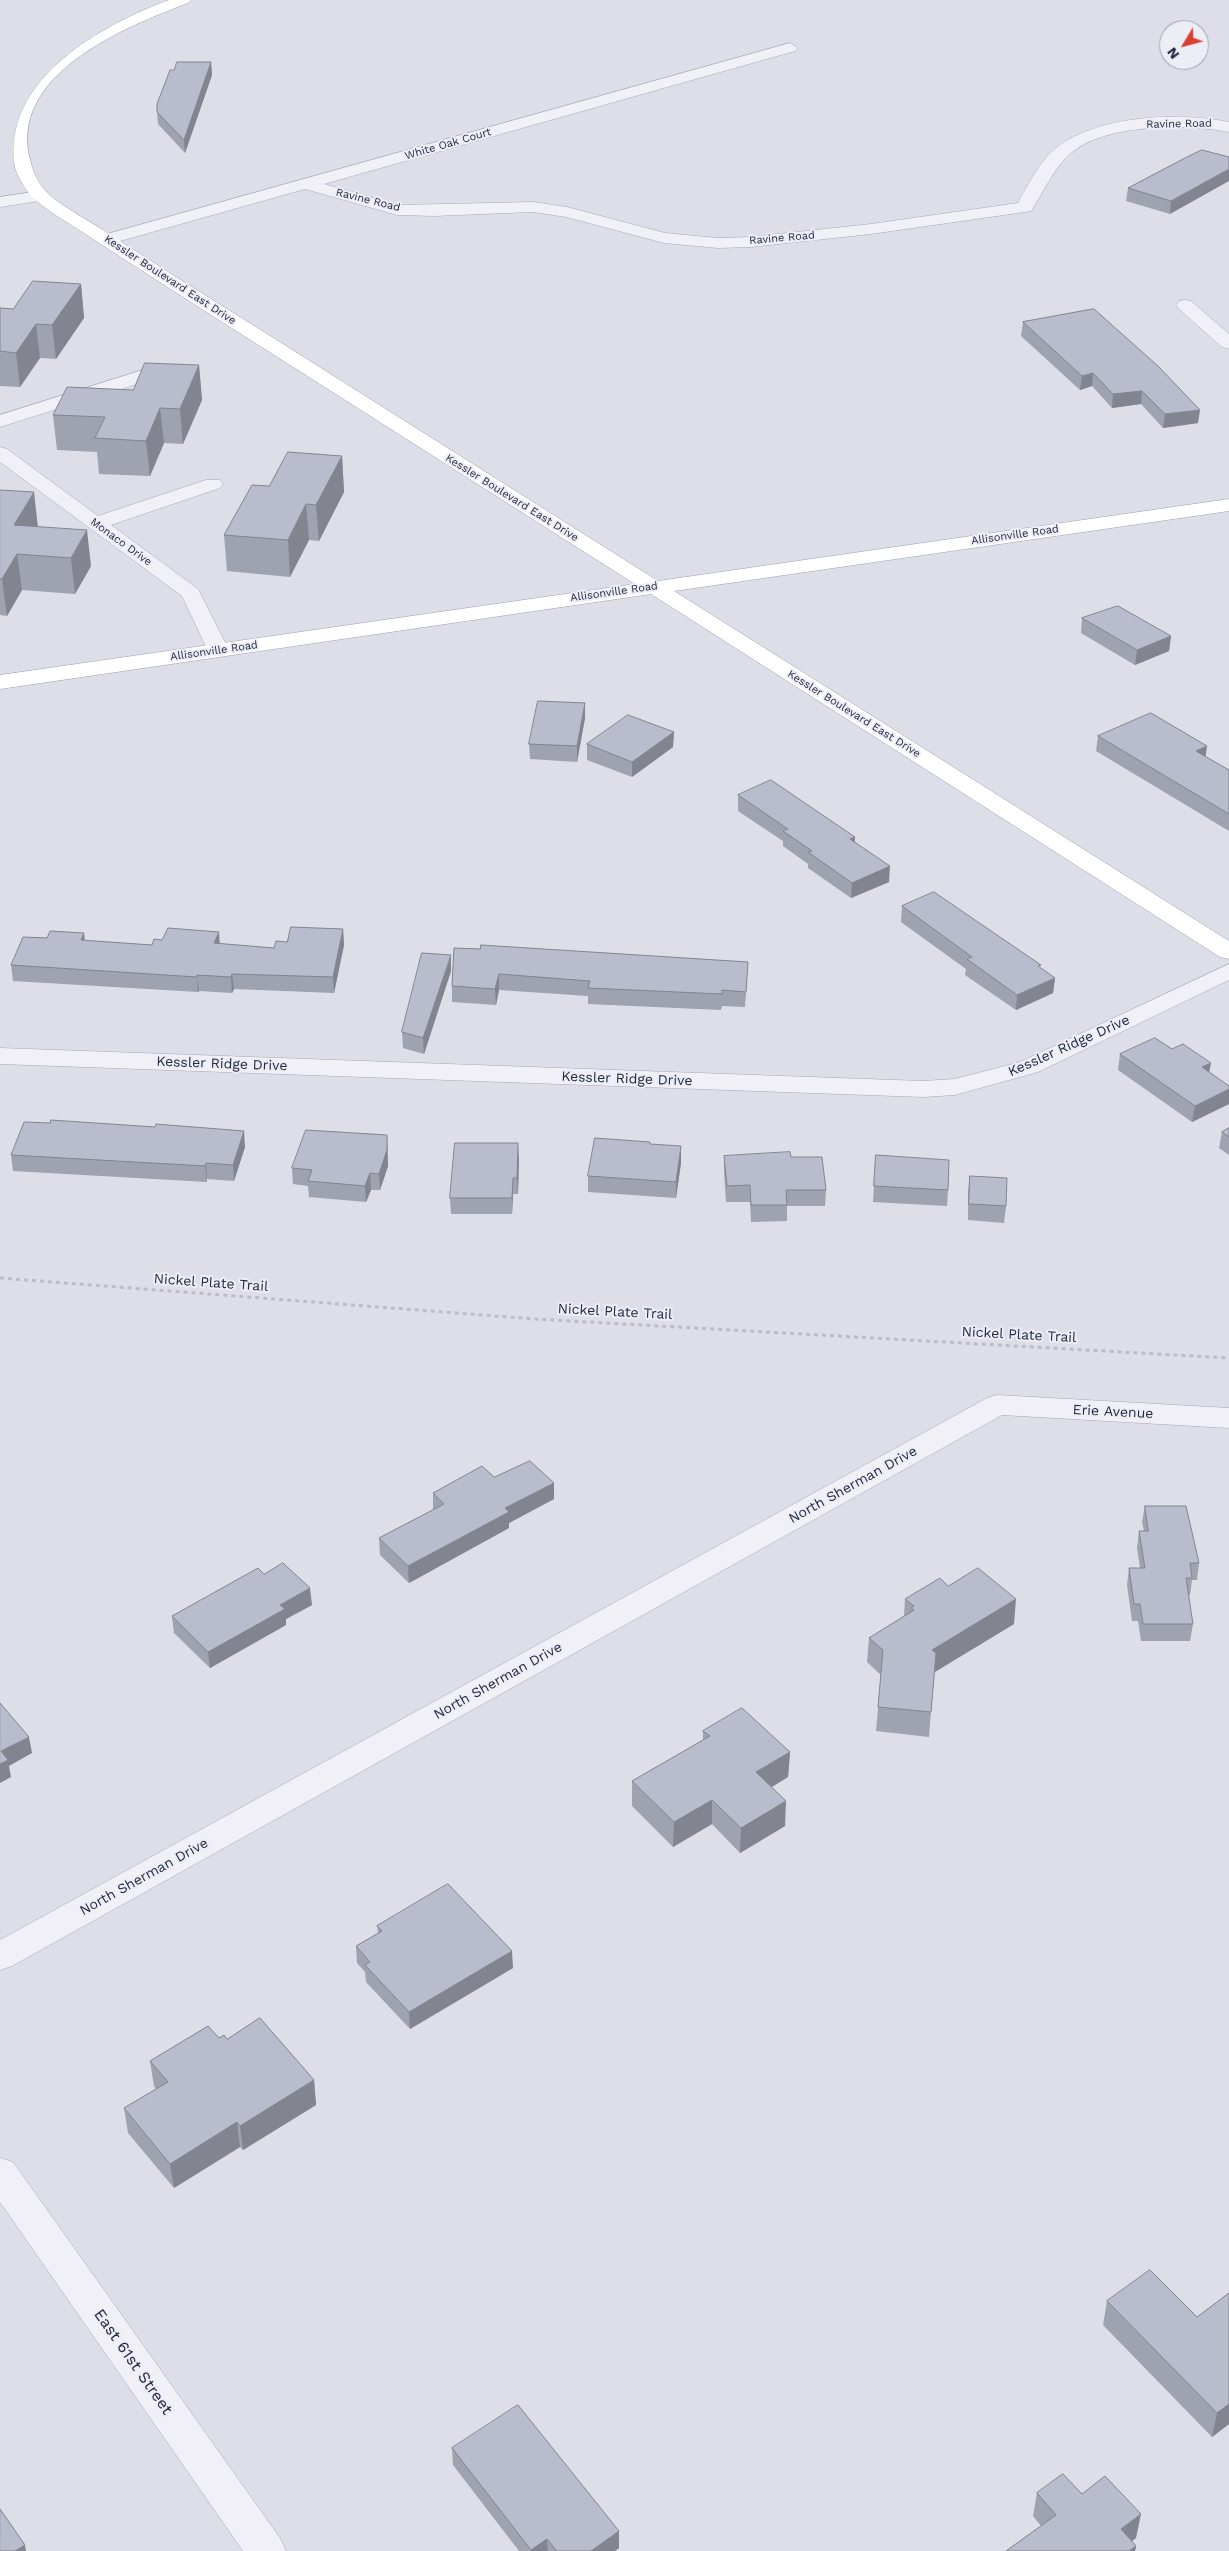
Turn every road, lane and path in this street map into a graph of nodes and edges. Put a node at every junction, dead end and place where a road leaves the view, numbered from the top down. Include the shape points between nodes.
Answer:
1 (183, 0) edge
2 (790, 48) dead end
3 (1229, 127) edge
4 (305, 184) junction
5 (40, 196) junction
6 (0, 202) edge
7 (106, 240) junction
8 (1185, 305) dead end
9 (1229, 343) edge
10 (149, 374) edge
11 (0, 421) edge
12 (0, 453) edge
13 (213, 484) dead end
14 (45, 486) junction
15 (18, 494) edge
16 (1229, 505) edge
17 (96, 523) junction
18 (652, 587) junction
19 (218, 650) junction
20 (0, 682) edge
21 (1229, 952) edge
22 (1229, 970) edge
23 (0, 1056) edge
24 (0, 1278) edge
25 (1229, 1358) edge
26 (997, 1405) joint
27 (1229, 1418) edge
28 (0, 1956) edge
29 (0, 2174) edge
30 (266, 2551) edge

1 - 5 main road, Kessler Boulevard East Drive via 124,24 76,51 36,89 18,132 24,170
2 - 4 street, White Oak Court
3 - 4 street, Ravine Road via 1215,123 1168,123 1126,126 1097,134 1066,149 1030,194 1026,207 751,242 664,238 567,212 534,207 397,210
4 - 7 street, White Oak Court
5 - 6 street
5 - 7 main road, Kessler Boulevard East Drive
7 - 18 main road, Kessler Boulevard East Drive
8 - 9 street
10 - 11 street
12 - 14 street, Monaco Drive
13 - 17 street
14 - 15 street
14 - 17 street, Monaco Drive
16 - 18 main road, Allisonville Road
17 - 19 street, Monaco Drive via 191,593
18 - 19 main road, Allisonville Road
18 - 21 main road, Kessler Boulevard East Drive
19 - 20 main road, Allisonville Road
22 - 23 street, Kessler Ridge Drive via 1022,1069 955,1086 923,1089
24 - 25 path, Nickel Plate Trail via 535,1319
26 - 27 street, Erie Avenue
26 - 28 street, North Sherman Drive
29 - 30 street, East 61st Street

